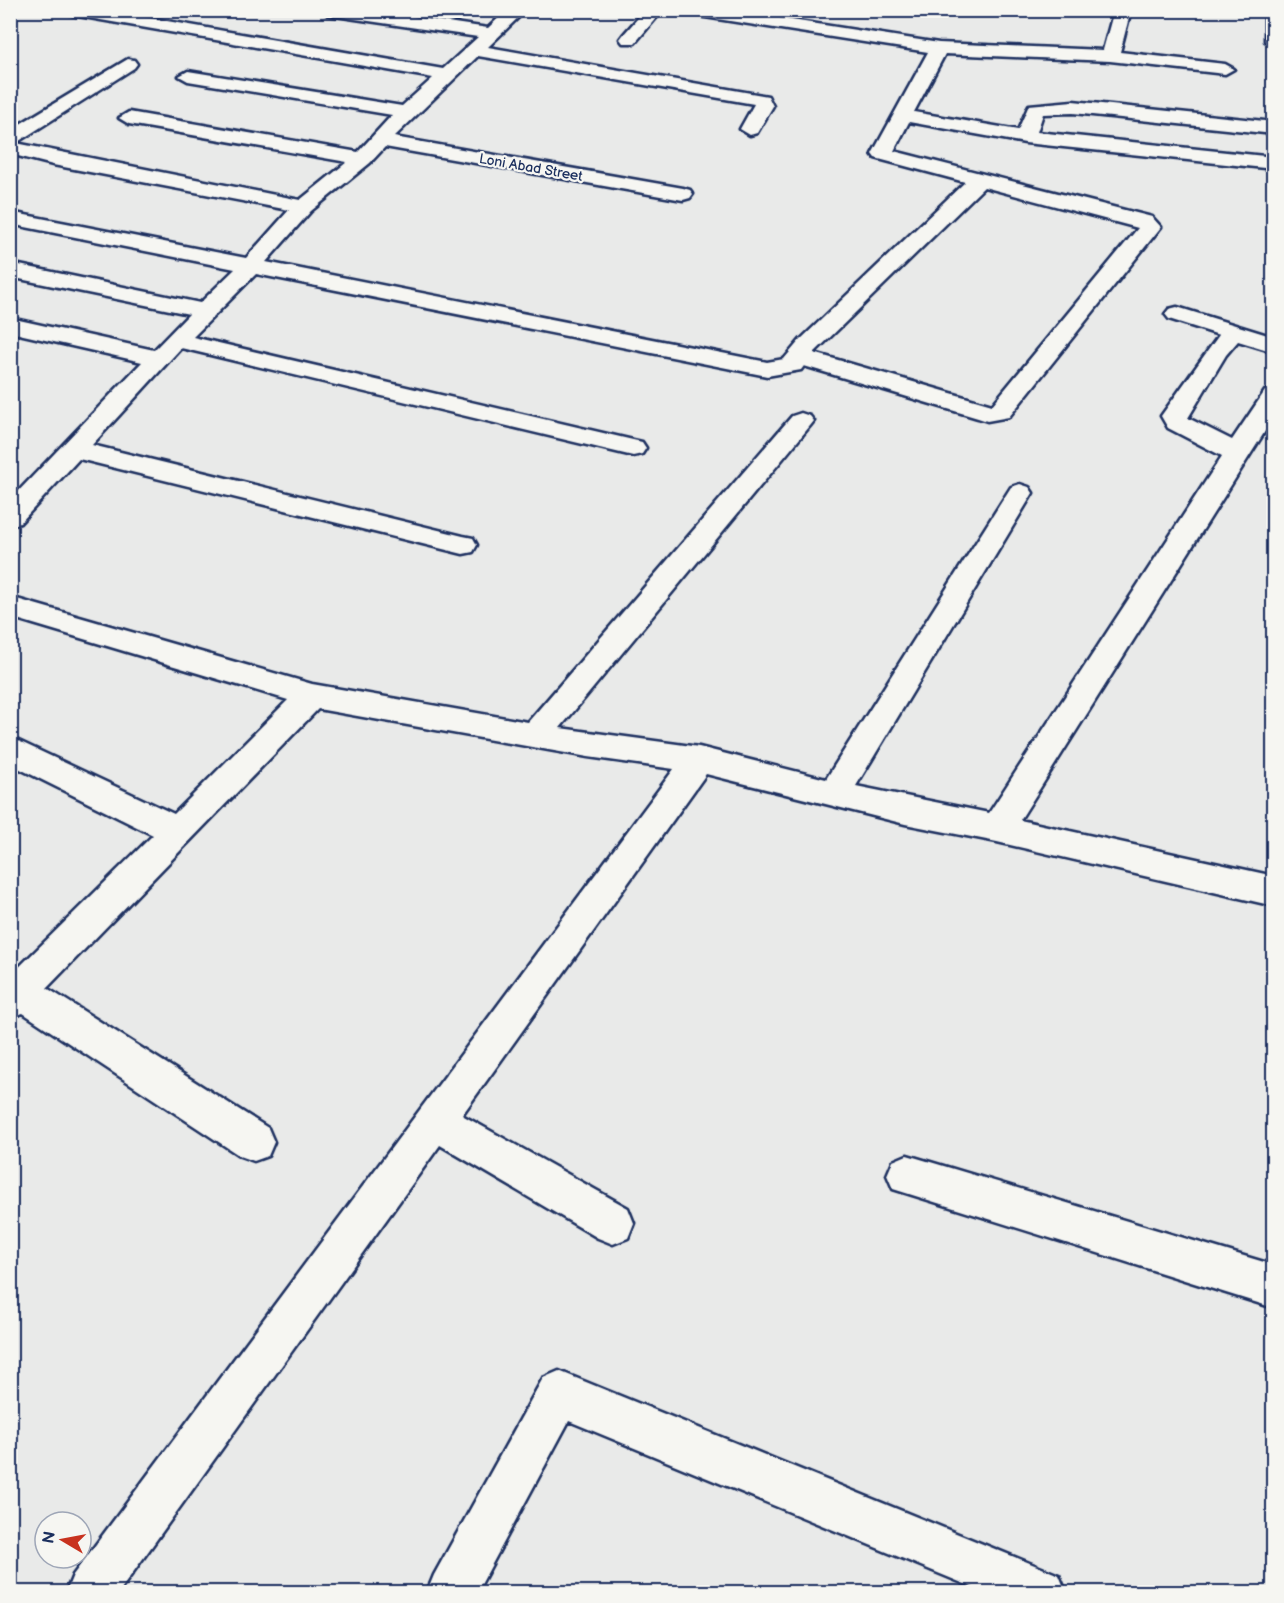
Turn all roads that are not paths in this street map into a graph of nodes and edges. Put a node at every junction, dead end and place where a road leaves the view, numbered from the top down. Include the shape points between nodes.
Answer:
1 (72, 10) edge
2 (328, 10) edge
3 (518, 10) edge
4 (655, 10) edge
5 (692, 10) edge
6 (1123, 10) edge
7 (1274, 18) edge
8 (492, 34) junction
9 (629, 39) dead end
10 (1274, 41) edge
11 (939, 48) junction
12 (475, 50) junction
13 (1110, 56) junction
14 (128, 63) dead end
15 (1225, 69) dead end
16 (448, 75) junction
17 (188, 76) dead end
18 (406, 112) junction
19 (901, 115) junction
20 (129, 118) dead end
21 (1274, 128) edge
22 (750, 129) dead end
23 (1025, 136) junction
24 (10, 139) edge
25 (380, 140) junction
26 (10, 148) edge
27 (363, 159) junction
28 (1274, 163) edge
29 (980, 179) junction
30 (682, 194) dead end
31 (304, 207) junction
32 (10, 218) edge
33 (250, 267) junction
34 (10, 270) edge
35 (206, 311) junction
36 (1177, 314) dead end
37 (10, 325) edge
38 (1234, 332) junction
39 (176, 340) junction
40 (1273, 344) edge
41 (801, 357) junction
42 (158, 358) junction
43 (1274, 396) edge
44 (801, 421) dead end
45 (633, 448) dead end
46 (73, 449) junction
47 (1237, 453) junction
48 (1020, 493) dead end
49 (10, 517) edge
50 (463, 545) dead end
51 (10, 607) edge
52 (312, 696) junction
53 (535, 736) junction
54 (10, 749) edge
55 (699, 760) junction
56 (834, 794) junction
57 (998, 828) junction
58 (177, 831) junction
59 (1274, 891) edge
60 (15, 996) edge
61 (435, 1121) junction
62 (254, 1142) dead end
63 (907, 1175) dead end
64 (613, 1223) dead end
65 (1274, 1287) edge
66 (90, 1593) edge
67 (452, 1593) edge
68 (1042, 1593) edge

1 - 16 street
2 - 8 street
3 - 8 street
4 - 9 street
5 - 11 street
6 - 13 street
7 - 10 street
8 - 12 street
11 - 13 street
11 - 19 street
12 - 16 street
12 - 22 street via 761,100 764,106
13 - 15 street
14 - 24 street
16 - 18 street
17 - 18 street
18 - 25 street
19 - 23 street
19 - 29 street via 882,154
20 - 27 street
21 - 23 street via 1047,107 1036,110
23 - 28 street
25 - 27 street
25 - 30 street, Loni Abad Street
26 - 31 street
27 - 31 street
29 - 41 street via 808,345
29 - 41 street via 1144,222 1150,227 1000,412 987,413
31 - 33 street
32 - 33 street
33 - 35 street
33 - 41 street via 767,369 792,365
34 - 35 street
35 - 39 street
36 - 38 street
37 - 42 street
38 - 40 street
38 - 47 street via 1174,416 1177,423
39 - 42 street
39 - 45 street
42 - 46 street
43 - 47 street
44 - 53 street
46 - 49 street
46 - 50 street
47 - 57 street
48 - 56 street
51 - 52 street
52 - 53 street
52 - 58 street
53 - 55 street
54 - 58 street
55 - 56 street
55 - 61 street
56 - 57 street
57 - 59 street
58 - 60 street
60 - 62 street
61 - 64 street
61 - 66 street
63 - 65 street
67 - 68 street via 559,1394

